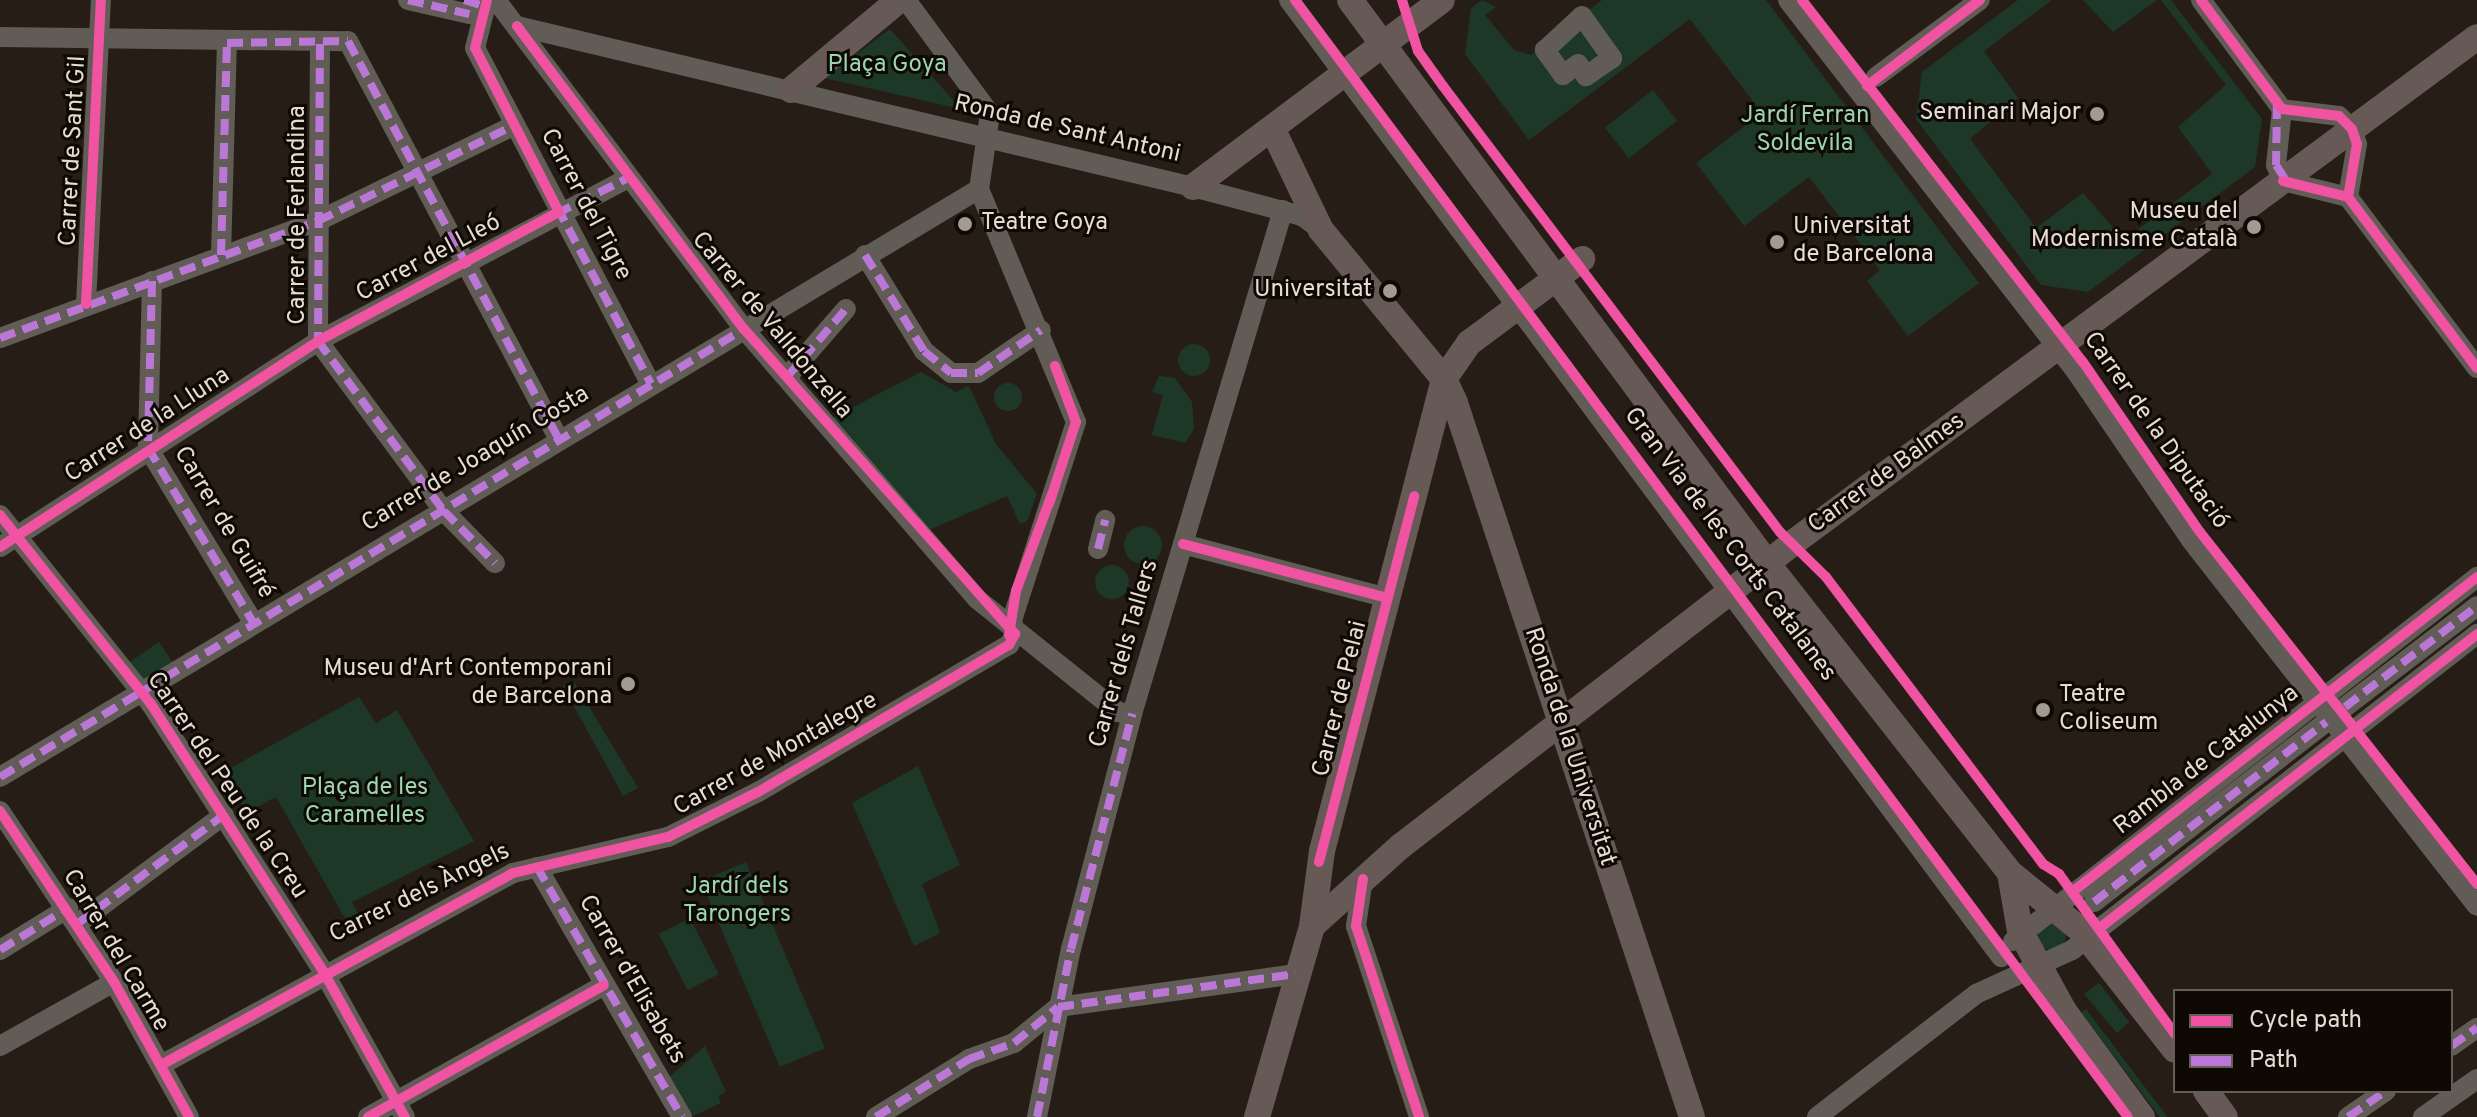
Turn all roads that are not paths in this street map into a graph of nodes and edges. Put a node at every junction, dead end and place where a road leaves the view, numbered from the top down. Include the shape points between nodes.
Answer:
1 (101, 0) edge
2 (408, 0) edge
3 (899, 0) edge
4 (906, 0) edge
5 (1289, 0) edge
6 (1350, 0) edge
7 (1442, 0) edge
8 (1788, 0) edge
9 (1980, 0) edge
10 (2201, 0) edge
11 (480, 4) edge
12 (517, 26) junction
13 (0, 37) edge
14 (2477, 37) edge
15 (99, 40) junction
16 (227, 43) junction
17 (320, 44) junction
18 (1383, 45) junction
19 (1344, 75) junction
20 (1876, 77) dead end
21 (791, 90) junction
22 (2282, 109) junction
23 (515, 125) junction
24 (2352, 129) junction
25 (1273, 130) junction
26 (992, 139) junction
27 (417, 171) junction
28 (2280, 173) junction
29 (626, 179) junction
30 (1193, 187) junction
31 (979, 189) junction
32 (2349, 189) junction
33 (1283, 210) junction
34 (559, 212) junction
35 (318, 221) junction
36 (1321, 230) junction
37 (221, 255) junction
38 (865, 255) junction
39 (1582, 259) dead end
40 (466, 262) junction
41 (1559, 276) junction
42 (152, 281) junction
43 (86, 304) junction
44 (1516, 307) junction
45 (846, 309) dead end
46 (744, 329) junction
47 (1041, 330) junction
48 (0, 338) edge
49 (318, 341) junction
50 (2058, 348) junction
51 (2477, 368) edge
52 (787, 377) dead end
53 (1444, 379) junction
54 (651, 384) junction
55 (559, 440) junction
56 (148, 448) junction
57 (444, 511) junction
58 (0, 515) edge
59 (1105, 520) dead end
60 (8, 541) edge
61 (1183, 544) junction
62 (1098, 549) dead end
63 (495, 563) dead end
64 (1767, 563) junction
65 (2477, 577) edge
66 (1731, 591) junction
67 (1387, 598) junction
68 (2477, 606) edge
69 (254, 624) junction
70 (1015, 634) junction
71 (2477, 634) edge
72 (142, 692) junction
73 (2319, 699) junction
74 (2345, 707) dead end
75 (1132, 714) junction
76 (2326, 722) dead end
77 (1560, 723) junction
78 (2346, 734) junction
79 (0, 777) edge
80 (0, 811) edge
81 (224, 815) junction
82 (8, 838) edge
83 (537, 867) junction
84 (2010, 873) junction
85 (1363, 879) junction
86 (2094, 902) dead end
87 (2054, 905) junction
88 (2477, 906) edge
89 (73, 916) junction
90 (1312, 926) junction
91 (2020, 931) junction
92 (2088, 937) junction
93 (0, 950) edge
94 (2001, 957) junction
95 (2042, 969) junction
96 (323, 971) junction
97 (1296, 974) junction
98 (114, 982) junction
99 (1991, 984) junction
100 (604, 985) junction
101 (1058, 1007) junction
102 (2477, 1028) edge
103 (2453, 1045) edge
104 (0, 1046) edge
105 (2173, 1047) edge
106 (161, 1065) junction
107 (2477, 1079) edge
108 (2207, 1093) edge
109 (2383, 1093) edge
110 (400, 1110) edge
111 (189, 1117) edge
112 (368, 1117) edge
113 (682, 1117) edge
114 (876, 1117) edge
115 (1037, 1117) edge
116 (1257, 1117) edge
117 (1419, 1117) edge
118 (1692, 1117) edge
119 (1817, 1117) edge
120 (2142, 1117) edge
121 (2225, 1117) edge
122 (2348, 1117) edge
123 (2423, 1117) edge

1 - 15 street, Carrer de Sant Gil
2 - 11 street
3 - 21 main road
4 - 26 street via 990,114
5 - 19 street
6 - 18 main road, Gran Via de les Corts Catalanes
7 - 18 main road
8 - 50 street, Carrer de la Diputació
9 - 20 street
10 - 22 street
11 - 12 street, Carrer de Valldonzella
11 - 23 street, Carrer del Tigre via 475,48
12 - 21 street, Ronda de Sant Antoni
12 - 29 street, Carrer de Valldonzella
13 - 15 street
14 - 24 main road, Carrer de Balmes
15 - 16 street
15 - 43 street, Carrer de Sant Gil
16 - 17 street
16 - 37 street
17 - 27 street via 348,41
17 - 35 street, Carrer de Ferlandina
18 - 19 main road
18 - 41 main road, Gran Via de les Corts Catalanes
19 - 25 main road
19 - 44 street
21 - 26 street, Ronda de Sant Antoni
22 - 24 street via 2339,116
22 - 28 street
23 - 27 street
23 - 34 street, Carrer del Tigre
24 - 28 main road, Carrer de Balmes
24 - 32 street via 2357,144
25 - 30 main road
25 - 36 main road
26 - 30 street, Ronda de Sant Antoni
26 - 31 street
27 - 35 street
27 - 40 street
28 - 32 street
28 - 50 main road, Carrer de Balmes
29 - 34 street, Carrer del Lleó
29 - 46 street, Carrer de Valldonzella
30 - 33 street, Ronda de Sant Antoni
31 - 38 street, Carrer de Joaquín Costa
31 - 47 street
32 - 51 street
33 - 36 street, Ronda de Sant Antoni
33 - 61 street, Carrer dels Tallers
34 - 40 street, Carrer del Lleó
34 - 54 street, Carrer del Tigre
35 - 37 street
35 - 49 street, Carrer de Ferlandina
36 - 53 main road
37 - 42 street
38 - 46 street, Carrer de Joaquín Costa
38 - 47 street via 924,351 951,373 978,373
39 - 41 main road
40 - 49 street, Carrer del Lleó
40 - 55 street
41 - 44 main road
41 - 64 main road, Gran Via de les Corts Catalanes
42 - 43 street
42 - 56 street
43 - 48 street
44 - 53 main road via 1469,343
44 - 66 street
45 - 52 street
46 - 54 street, Carrer de Joaquín Costa
46 - 70 street, Carrer de Valldonzella
47 - 70 street via 1076,422 1012,620
49 - 56 street, Carrer de la Lluna
49 - 57 street, Carrer de Ferlandina
50 - 64 main road, Carrer de Balmes
50 - 73 street, Carrer de la Diputació via 2191,540
53 - 67 main road, Carrer de Pelai
53 - 77 main road, Ronda de la Universitat
54 - 55 street, Carrer de Joaquín Costa
55 - 57 street, Carrer de Joaquín Costa
56 - 60 street, Carrer de la Lluna
56 - 69 street, Carrer de Guifré
57 - 63 street, Carrer de Ferlandina
57 - 69 street, Carrer de Joaquín Costa
58 - 60 street, Carrer del Peu de la Creu
59 - 62 street
60 - 72 street, Carrer del Peu de la Creu
61 - 67 street
61 - 75 street, Carrer dels Tallers
64 - 66 main road, Carrer de Balmes
64 - 84 main road, Gran Via de les Corts Catalanes
65 - 73 street, Rambla de Catalunya
66 - 77 main road, Carrer de Balmes
66 - 94 street
67 - 90 main road, Carrer de Pelai via 1319,862
68 - 74 street
69 - 72 street, Carrer de Joaquín Costa
70 - 75 street, Carrer de Valldonzella via 1118,712
70 - 83 street, Carrer de Montalegre via 1009,645 836,747 668,837
71 - 78 street
72 - 79 street, Carrer de Joaquín Costa
72 - 81 street, Carrer del Peu de la Creu
73 - 78 street, Carrer de la Diputació
73 - 87 street, Rambla de Catalunya
75 - 101 street, Carrer dels Tallers
76 - 86 street, Rambla de Catalunya
77 - 85 main road, Carrer de Balmes
77 - 118 main road, Ronda de la Universitat
78 - 88 street, Carrer de la Diputació
78 - 92 street
80 - 82 street, Carrer del Carme
81 - 89 street
81 - 96 street, Carrer del Peu de la Creu
82 - 89 street, Carrer del Carme
83 - 96 street, Carrer dels Àngels
83 - 100 street, Carrer d'Elisabets
84 - 87 main road, Gran Via de les Corts Catalanes
84 - 91 main road, Gran Via de les Corts Catalanes
85 - 90 main road, Carrer de Balmes
85 - 117 street via 1356,926
87 - 91 street, Rambla de Catalunya
87 - 92 main road, Gran Via de les Corts Catalanes
89 - 93 street
89 - 98 street, Carrer del Carme
90 - 97 main road, Carrer de Pelai
91 - 94 street, Rambla de Catalunya
91 - 95 main road, Gran Via de les Corts Catalanes
92 - 95 street
92 - 105 main road, Gran Via de les Corts Catalanes
94 - 99 street, Rambla de Catalunya
95 - 99 street
95 - 120 main road, Gran Via de les Corts Catalanes via 2064,1011
96 - 106 street, Carrer dels Àngels
96 - 110 street, Carrer del Peu de la Creu
97 - 101 street
97 - 116 main road, Carrer de Pelai
98 - 104 street
98 - 106 street, Carrer del Carme
99 - 119 street
100 - 110 street
100 - 113 street, Carrer d'Elisabets
101 - 114 street via 1014,1043 969,1059
101 - 115 street, Carrer dels Tallers
102 - 103 street
106 - 111 street, Carrer del Carme
107 - 123 street
108 - 121 main road
109 - 122 street
110 - 112 street

